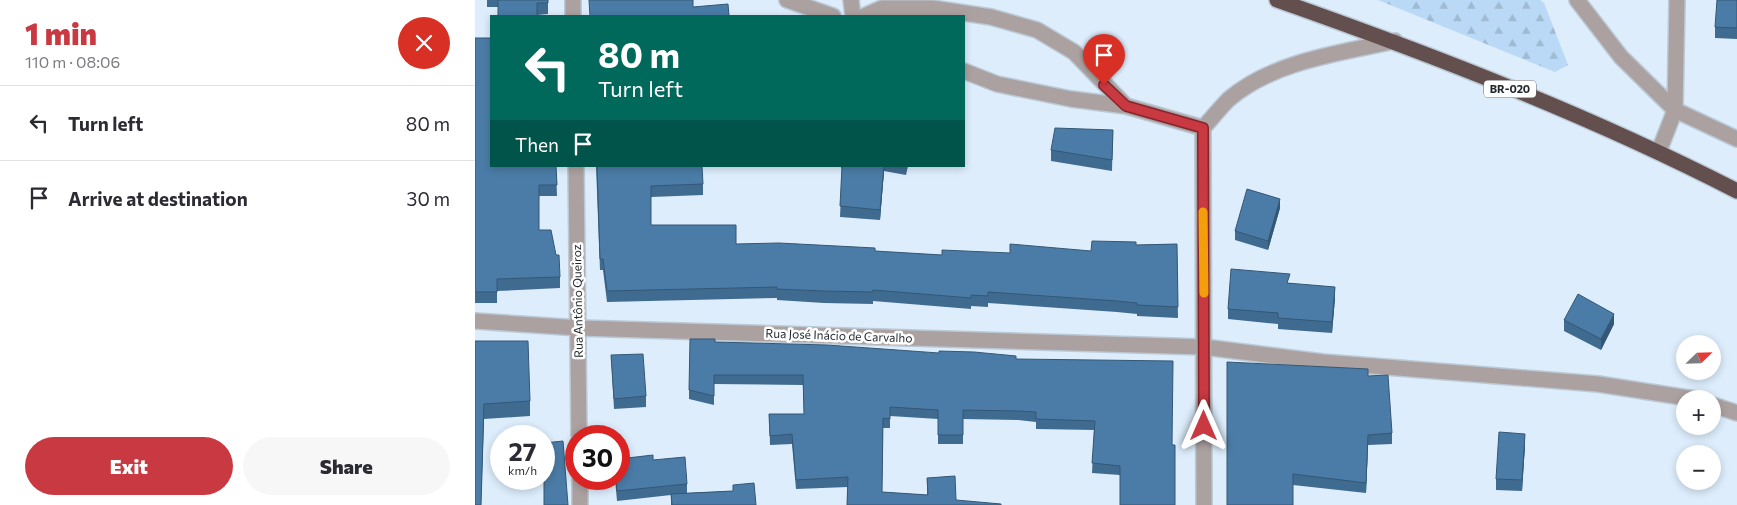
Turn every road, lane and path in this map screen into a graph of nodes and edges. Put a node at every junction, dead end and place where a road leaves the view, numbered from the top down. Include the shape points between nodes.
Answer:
1 (573, 0) edge
2 (787, 0) edge
3 (851, 0) edge
4 (1277, 0) edge
5 (1577, 0) edge
6 (1677, 0) edge
7 (573, 15) edge
8 (830, 15) edge
9 (853, 15) edge
10 (867, 15) edge
11 (1395, 41) junction
12 (965, 71) edge
13 (1126, 106) junction
14 (1675, 110) junction
15 (1203, 128) junction
16 (1737, 139) edge
17 (1659, 151) junction
18 (576, 167) edge
19 (1737, 191) edge
20 (475, 321) edge
21 (579, 328) junction
22 (1204, 347) junction
23 (1676, 396) edge
24 (1721, 408) edge
25 (1737, 413) edge
26 (579, 425) edge
27 (579, 490) edge
28 (580, 505) edge
29 (1203, 505) edge

1 - 7 street
2 - 8 street
3 - 9 street
4 - 11 highway, BR-020
5 - 14 street via 1621,57
6 - 14 street
10 - 13 street via 882,8 932,8 991,16 1037,30 1074,52
11 - 15 street via 1285,68 1229,99
11 - 17 highway, BR-020
12 - 13 street via 997,84
13 - 15 street
14 - 16 street
14 - 17 street
15 - 22 street
17 - 19 highway, BR-020
18 - 21 street, Rua Antônio Queiroz
20 - 21 street, Rua José Inácio de Carvalho
21 - 22 street, Rua José Inácio de Carvalho
21 - 26 street, Rua Antônio Queiroz
22 - 23 street, Rua José Inácio de Carvalho via 1323,362 1598,384
22 - 29 street
24 - 25 street
27 - 28 street

